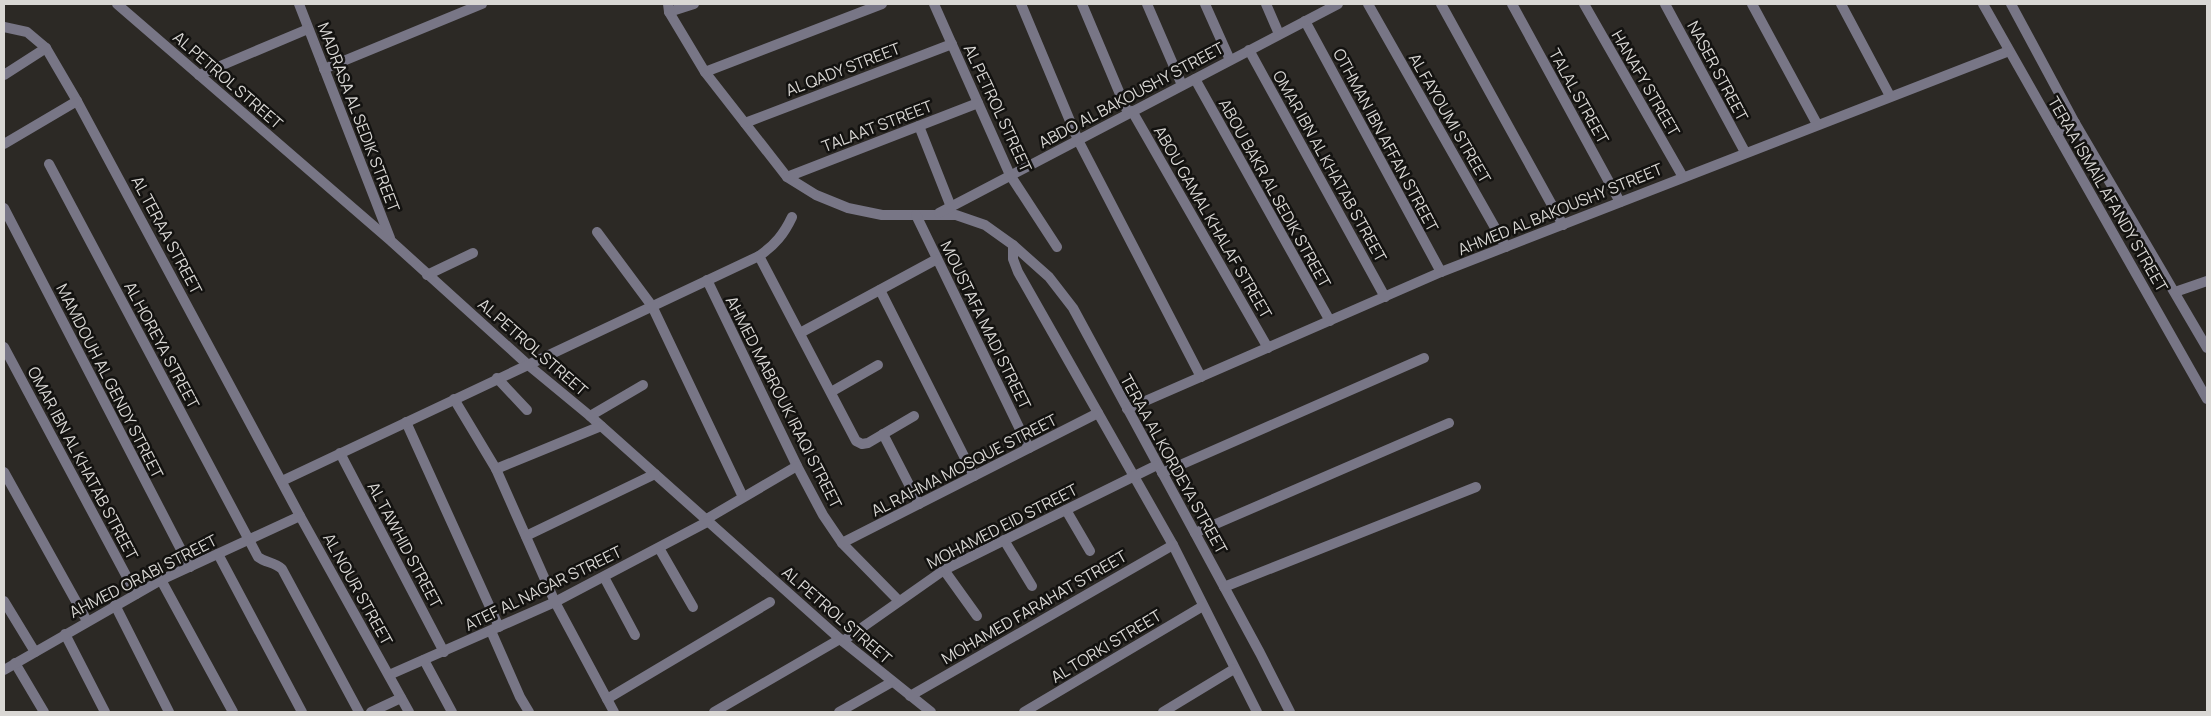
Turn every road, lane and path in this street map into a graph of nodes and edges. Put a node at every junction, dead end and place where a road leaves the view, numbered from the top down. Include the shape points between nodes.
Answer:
1 (116, 4) edge
2 (299, 4) edge
3 (482, 4) edge
4 (694, 4) edge
5 (882, 4) edge
6 (934, 4) edge
7 (1021, 4) edge
8 (1082, 4) edge
9 (1147, 4) edge
10 (1205, 4) edge
11 (1266, 4) edge
12 (1368, 4) edge
13 (1441, 4) edge
14 (1512, 4) edge
15 (1584, 4) edge
16 (1665, 4) edge
17 (1752, 4) edge
18 (1841, 4) edge
19 (1983, 4) edge
20 (1331, 5) edge
21 (2014, 5) edge
22 (669, 8) edge
23 (1305, 21) junction
24 (4, 27) edge
25 (308, 28) junction
26 (1279, 34) junction
27 (952, 44) junction
28 (46, 48) junction
29 (1249, 50) junction
30 (2009, 51) junction
31 (1230, 60) junction
32 (324, 69) junction
33 (705, 72) junction
34 (4, 75) edge
35 (200, 75) junction
36 (1195, 79) junction
37 (1182, 86) junction
38 (1890, 96) junction
39 (77, 101) junction
40 (978, 103) junction
41 (1130, 112) junction
42 (745, 123) junction
43 (2075, 123) junction
44 (1817, 124) junction
45 (919, 126) junction
46 (2056, 132) junction
47 (1078, 140) junction
48 (4, 144) edge
49 (1746, 152) junction
50 (48, 164) dead end
51 (1010, 175) junction
52 (787, 177) junction
53 (1683, 177) junction
54 (1620, 202) junction
55 (951, 206) junction
56 (5, 212) edge
57 (938, 214) junction
58 (916, 215) junction
59 (792, 217) dead end
60 (1563, 225) junction
61 (597, 232) dead end
62 (391, 241) junction
63 (1013, 245) junction
64 (1057, 247) dead end
65 (1506, 247) junction
66 (473, 253) dead end
67 (759, 256) junction
68 (937, 259) junction
69 (1441, 272) junction
70 (427, 274) junction
71 (707, 280) junction
72 (2207, 280) edge
73 (880, 290) junction
74 (2175, 292) junction
75 (1385, 297) junction
76 (652, 306) junction
77 (1330, 321) junction
78 (800, 333) junction
79 (4, 347) edge
80 (1268, 348) junction
81 (2207, 348) edge
82 (1424, 358) dead end
83 (527, 364) junction
84 (878, 365) dead end
85 (1201, 377) junction
86 (497, 378) junction
87 (643, 385) dead end
88 (830, 392) junction
89 (454, 399) junction
90 (2207, 400) edge
91 (1127, 409) junction
92 (527, 410) dead end
93 (1098, 413) junction
94 (590, 416) junction
95 (914, 416) dead end
96 (406, 422) junction
97 (1449, 423) dead end
98 (601, 426) junction
99 (882, 434) junction
100 (1029, 448) junction
101 (340, 453) junction
102 (797, 466) junction
103 (496, 469) junction
104 (1160, 469) junction
105 (4, 472) edge
106 (655, 474) junction
107 (974, 476) junction
108 (1134, 476) junction
109 (282, 481) junction
110 (1476, 487) dead end
111 (743, 497) junction
112 (920, 504) junction
113 (1066, 510) junction
114 (300, 516) junction
115 (706, 521) junction
116 (1195, 533) junction
117 (526, 536) junction
118 (248, 540) junction
119 (1004, 540) junction
120 (842, 543) junction
121 (1174, 545) junction
122 (659, 548) junction
123 (1090, 551) dead end
124 (218, 554) junction
125 (190, 567) junction
126 (944, 570) junction
127 (604, 577) junction
128 (161, 580) junction
129 (1032, 586) dead end
130 (1224, 587) junction
131 (136, 594) junction
132 (4, 601) edge
133 (899, 601) junction
134 (555, 602) junction
135 (770, 602) dead end
136 (115, 605) junction
137 (1203, 606) junction
138 (693, 607) dead end
139 (976, 616) dead end
140 (87, 621) junction
141 (495, 629) junction
142 (65, 634) junction
143 (635, 635) dead end
144 (841, 640) junction
145 (35, 652) junction
146 (444, 652) junction
147 (424, 660) junction
148 (15, 663) junction
149 (1234, 669) junction
150 (4, 670) edge
151 (389, 675) junction
152 (892, 682) junction
153 (910, 696) junction
154 (401, 698) junction
155 (607, 699) junction
156 (44, 712) edge
157 (105, 712) edge
158 (169, 712) edge
159 (233, 712) edge
160 (302, 712) edge
161 (360, 712) edge
162 (371, 712) edge
163 (409, 712) edge
164 (452, 712) edge
165 (529, 712) edge
166 (614, 712) edge
167 (714, 712) edge
168 (838, 712) edge
169 (931, 712) edge
170 (1024, 712) edge
171 (1163, 712) edge
172 (1257, 712) edge
173 (1290, 712) edge

1 - 35 street, AL PETROL STREET
2 - 25 street, MADRASA AL SEDIK STREET
3 - 32 street
4 - 22 street
5 - 33 street
6 - 27 street, AL PETROL STREET
7 - 47 street
8 - 41 street, ABOU GAMAL KHALAF STREET
9 - 37 street
10 - 31 street
11 - 26 street
12 - 65 street, AL FAYOUMI STREET
13 - 60 street
14 - 54 street, TALAL STREET
15 - 53 street, HANAFY STREET
16 - 49 street, NASER STREET
17 - 44 street
18 - 38 street
19 - 30 street, TERAA ISMAIL AFANDY STREET
20 - 23 street, ABDO AL BAKOUSHY STREET
21 - 43 street, TERAA ISMAIL AFANDY STREET
22 - 33 street, TERAA AL KORDEYA STREET
23 - 26 street, ABDO AL BAKOUSHY STREET
23 - 69 street, OTHMAN IBN AFFAN STREET
24 - 28 street, AL TERAA STREET via 28,32
25 - 32 street, MADRASA AL SEDIK STREET
25 - 35 street
26 - 29 street, ABDO AL BAKOUSHY STREET
27 - 40 street, AL PETROL STREET
27 - 42 street, AL QADY STREET
28 - 34 street
28 - 39 street, AL TERAA STREET
29 - 31 street, ABDO AL BAKOUSHY STREET
29 - 75 street, OMAR IBN AL KHATAB STREET
30 - 38 street, AHMED AL BAKOUSHY STREET
30 - 46 street, TERAA ISMAIL AFANDY STREET
31 - 36 street, ABDO AL BAKOUSHY STREET
32 - 62 street, MADRASA AL SEDIK STREET
33 - 42 street, TERAA AL KORDEYA STREET
35 - 62 street, AL PETROL STREET
36 - 37 street, ABDO AL BAKOUSHY STREET
36 - 77 street, ABOU BAKR AL SEDIK STREET
37 - 41 street, ABDO AL BAKOUSHY STREET
38 - 44 street, AHMED AL BAKOUSHY STREET
39 - 48 street
39 - 109 street, AL TERAA STREET
40 - 45 street, TALAAT STREET
40 - 51 street, AL PETROL STREET
41 - 47 street, ABDO AL BAKOUSHY STREET
41 - 80 street, ABOU GAMAL KHALAF STREET
42 - 52 street, TERAA AL KORDEYA STREET
43 - 46 street
43 - 74 street, TERAA ISMAIL AFANDY STREET
44 - 49 street, AHMED AL BAKOUSHY STREET
45 - 52 street, TALAAT STREET
45 - 55 street
46 - 90 street, TERAA ISMAIL AFANDY STREET
47 - 51 street, ABDO AL BAKOUSHY STREET
47 - 85 street
49 - 53 street, AHMED AL BAKOUSHY STREET
50 - 118 street, AL HOREYA STREET
51 - 55 street, ABDO AL BAKOUSHY STREET
51 - 64 street, AL PETROL STREET
52 - 58 street, TERAA AL KORDEYA STREET via 816,195 848,208
53 - 54 street, AHMED AL BAKOUSHY STREET
54 - 60 street, AHMED AL BAKOUSHY STREET
55 - 57 street, ABDO AL BAKOUSHY STREET
56 - 125 street, MAMDOUH AL GENDY STREET
57 - 58 street, TERAA AL KORDEYA STREET
57 - 63 street, TERAA AL KORDEYA STREET via 956,214 985,225
58 - 68 street, MOUSTAFA MADI STREET
59 - 67 street via 774,246
60 - 65 street, AHMED AL BAKOUSHY STREET
61 - 76 street
62 - 70 street, AL PETROL STREET
63 - 91 street, TERAA AL KORDEYA STREET via 1049,277 1073,308
63 - 93 street via 1013,259 1018,272
65 - 69 street, AHMED AL BAKOUSHY STREET
66 - 70 street
67 - 71 street
67 - 78 street
68 - 73 street
68 - 100 street, MOUSTAFA MADI STREET
69 - 75 street, AHMED AL BAKOUSHY STREET
70 - 83 street, AL PETROL STREET
71 - 76 street
71 - 102 street, AHMED MABROUK IRAQI STREET
72 - 74 street
73 - 78 street
73 - 107 street
74 - 81 street, TERAA ISMAIL AFANDY STREET
75 - 77 street, AHMED AL BAKOUSHY STREET
76 - 83 street
76 - 111 street
77 - 80 street, AHMED AL BAKOUSHY STREET
78 - 88 street
79 - 131 street, OMAR IBN AL KHATAB STREET
80 - 85 street, AHMED AL BAKOUSHY STREET
82 - 104 street, MOHAMED EID STREET
83 - 86 street
83 - 94 street, AL PETROL STREET
84 - 88 street
85 - 91 street, AHMED AL BAKOUSHY STREET
86 - 89 street
86 - 92 street
87 - 94 street
88 - 99 street via 856,441 865,444
89 - 96 street
89 - 103 street
91 - 104 street, TERAA AL KORDEYA STREET
93 - 100 street, AL RAHMA MOSQUE STREET
93 - 108 street
94 - 98 street, AL PETROL STREET
95 - 99 street
96 - 101 street
96 - 141 street
97 - 116 street
98 - 103 street
98 - 106 street, AL PETROL STREET
99 - 112 street
100 - 107 street, AL RAHMA MOSQUE STREET
101 - 109 street
101 - 146 street, AL TAWHID STREET
102 - 111 street, ATEF AL NAGAR STREET
102 - 120 street, AHMED MABROUK IRAQI STREET
103 - 117 street
104 - 108 street, MOHAMED EID STREET
104 - 116 street, TERAA AL KORDEYA STREET
105 - 140 street
106 - 115 street, AL PETROL STREET
106 - 117 street
107 - 112 street, AL RAHMA MOSQUE STREET
108 - 113 street, MOHAMED EID STREET
108 - 121 street
109 - 114 street, AL NOUR STREET
110 - 130 street
111 - 115 street, ATEF AL NAGAR STREET
112 - 120 street, AL RAHMA MOSQUE STREET
113 - 119 street, MOHAMED EID STREET
113 - 123 street
114 - 118 street, AHMED ORABI STREET
114 - 151 street, AL NOUR STREET
115 - 122 street, ATEF AL NAGAR STREET
115 - 144 street, AL PETROL STREET
116 - 130 street, TERAA AL KORDEYA STREET
117 - 134 street
118 - 124 street, AHMED ORABI STREET
118 - 161 street via 258,557 282,569
119 - 126 street, MOHAMED EID STREET
119 - 129 street
120 - 133 street, AHMED MABROUK IRAQI STREET
121 - 137 street
121 - 153 street, MOHAMED FARAHAT STREET
122 - 127 street, ATEF AL NAGAR STREET
122 - 138 street
124 - 125 street, AHMED ORABI STREET
124 - 160 street
125 - 128 street, AHMED ORABI STREET
126 - 133 street, MOHAMED EID STREET
126 - 139 street
127 - 134 street, ATEF AL NAGAR STREET
127 - 143 street
128 - 131 street, AHMED ORABI STREET
128 - 159 street
130 - 173 street, TERAA AL KORDEYA STREET
131 - 136 street, AHMED ORABI STREET
132 - 145 street
133 - 144 street, MOHAMED EID STREET
134 - 141 street, ATEF AL NAGAR STREET
134 - 155 street
135 - 155 street
136 - 140 street, AHMED ORABI STREET
136 - 158 street
137 - 149 street
137 - 170 street, AL TORKI STREET
140 - 142 street, AHMED ORABI STREET
141 - 146 street, ATEF AL NAGAR STREET
141 - 165 street via 520,697
142 - 145 street, AHMED ORABI STREET
142 - 157 street
144 - 152 street, AL PETROL STREET
144 - 167 street, MOHAMED EID STREET
145 - 148 street, AHMED ORABI STREET
146 - 147 street, ATEF AL NAGAR STREET
147 - 151 street, ATEF AL NAGAR STREET
147 - 164 street
148 - 150 street, AHMED ORABI STREET
148 - 156 street
149 - 171 street
149 - 172 street
151 - 154 street, AL NOUR STREET
152 - 153 street, AL PETROL STREET
152 - 168 street
153 - 169 street, AL PETROL STREET
154 - 162 street
154 - 163 street, AL NOUR STREET
155 - 166 street

